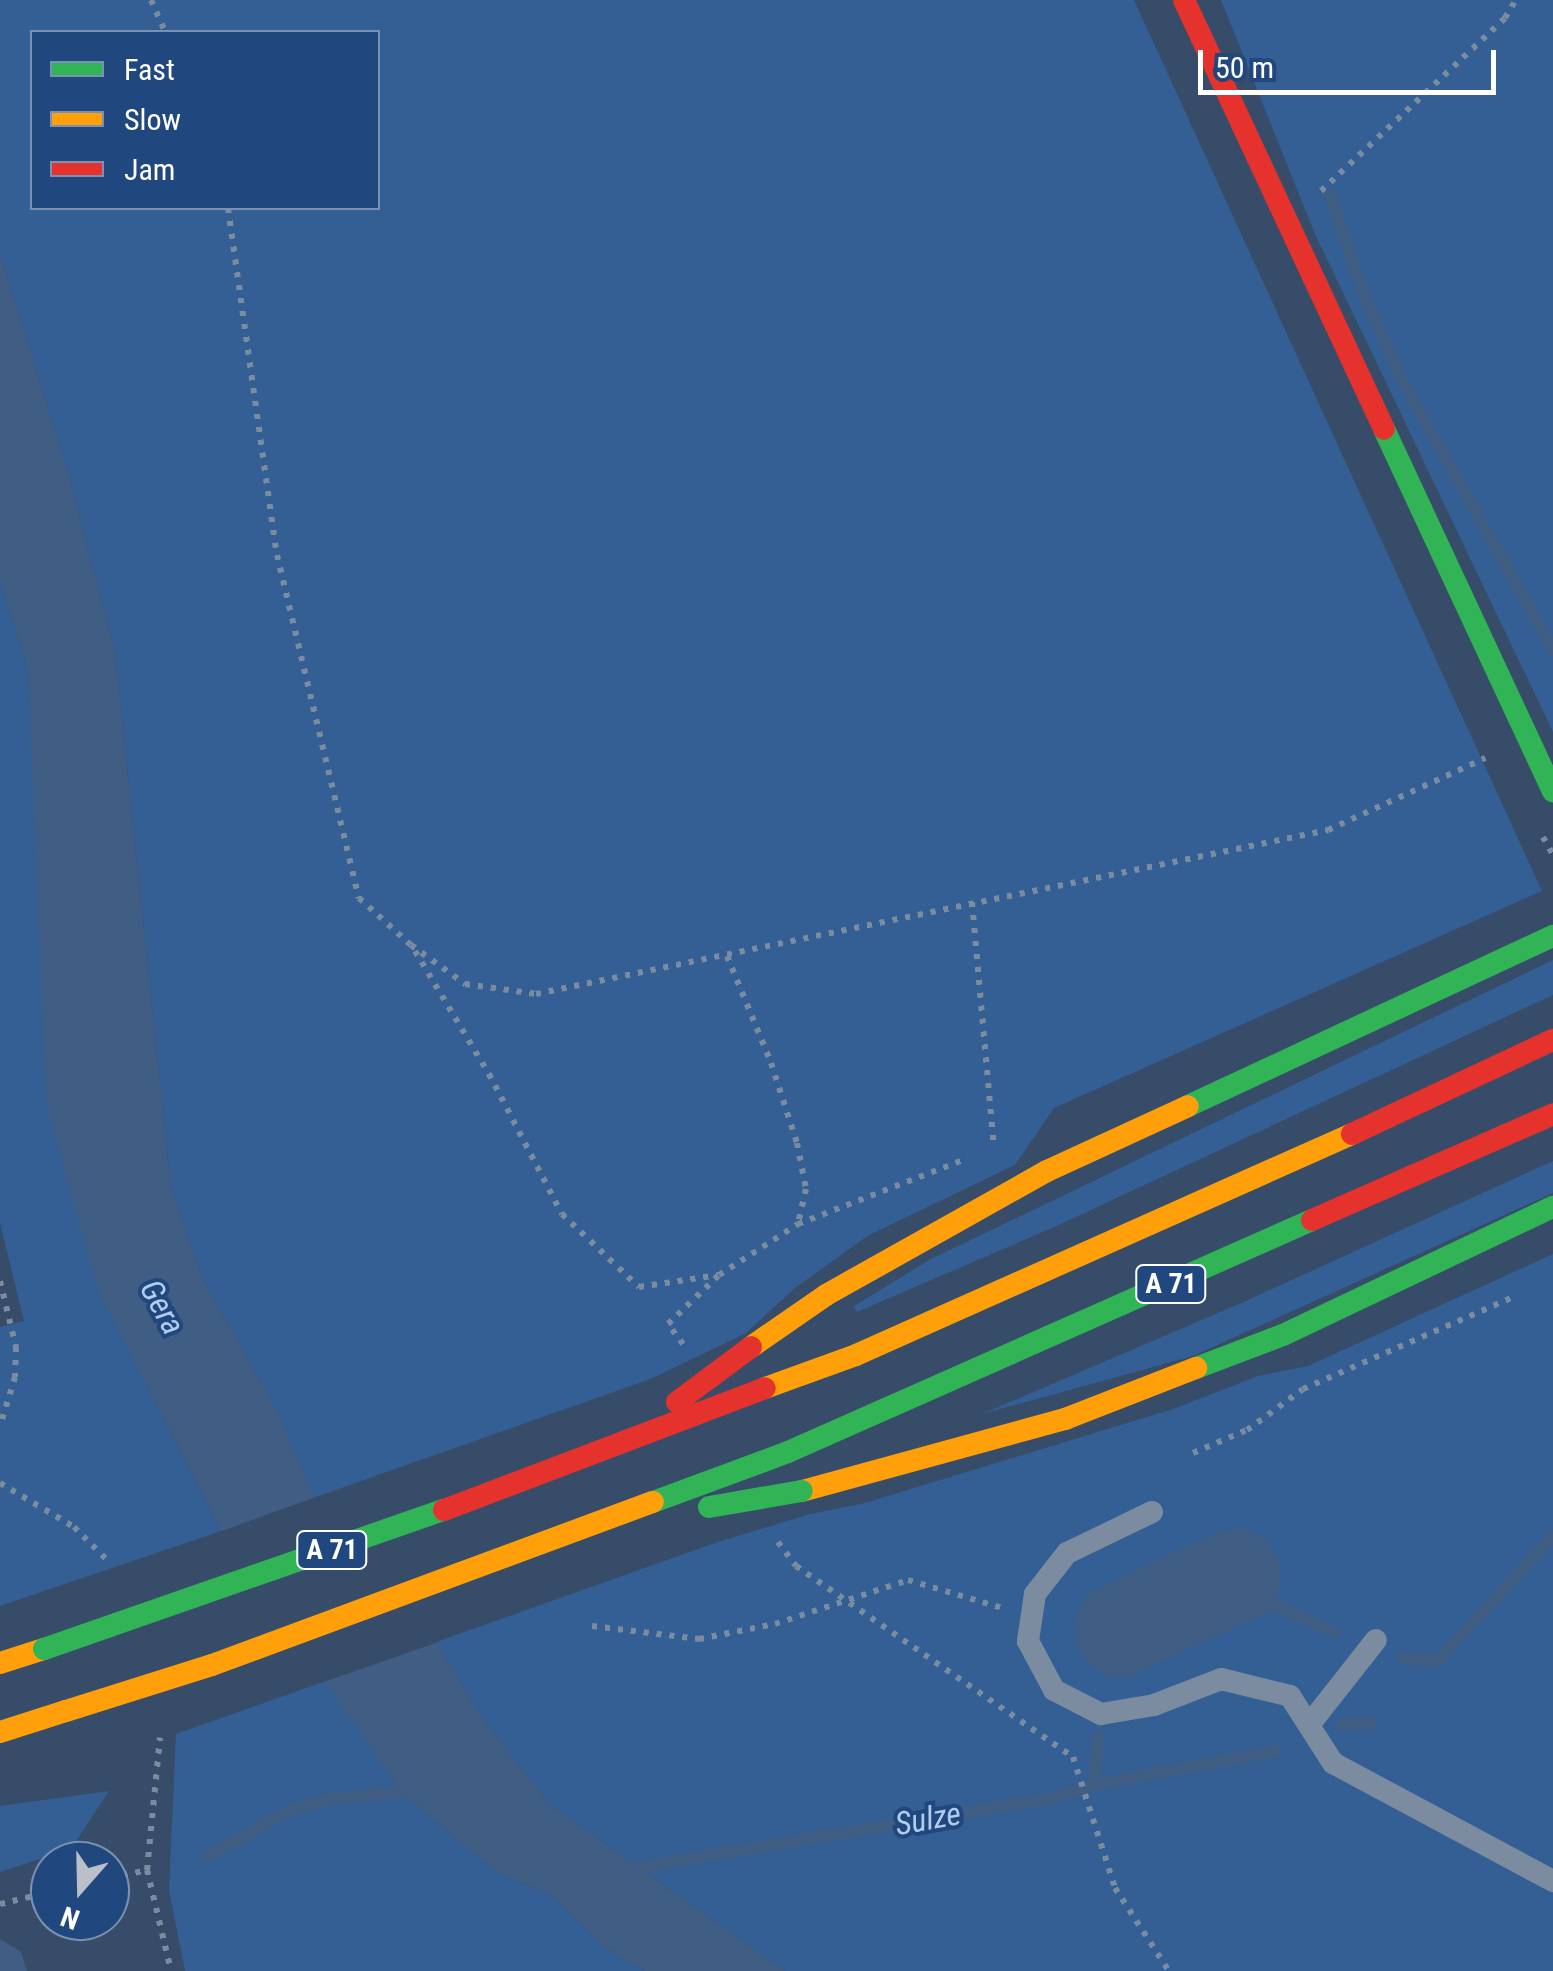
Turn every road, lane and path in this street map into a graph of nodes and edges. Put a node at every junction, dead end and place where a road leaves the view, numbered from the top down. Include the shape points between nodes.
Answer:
1 (151, 0) edge
2 (1184, 0) edge
3 (1516, 0) edge
4 (164, 30) edge
5 (228, 210) edge
6 (1286, 224) junction
7 (1496, 752) dead end
8 (1553, 792) edge
9 (972, 902) junction
10 (1553, 936) edge
11 (411, 945) junction
12 (727, 956) junction
13 (1553, 1040) edge
14 (1553, 1114) edge
15 (1553, 1206) edge
16 (798, 1224) junction
17 (719, 1274) junction
18 (0, 1281) edge
19 (1516, 1296) dead end
20 (691, 1354) dead end
21 (0, 1426) edge
22 (618, 1445) junction
23 (1193, 1453) dead end
24 (0, 1483) edge
25 (1152, 1512) dead end
26 (587, 1526) junction
27 (769, 1530) dead end
28 (107, 1560) dead end
29 (847, 1601) junction
30 (1032, 1617) junction
31 (592, 1626) dead end
32 (1376, 1640) dead end
33 (0, 1662) edge
34 (1309, 1725) junction
35 (0, 1732) edge
36 (160, 1738) dead end
37 (146, 1870) junction
38 (130, 1874) edge
39 (1553, 1881) edge
40 (30, 1897) edge
41 (0, 1904) edge
42 (171, 1971) edge
43 (1169, 1971) edge

1 - 4 path
2 - 6 main road
3 - 6 path via 1505,18
5 - 11 path via 277,556 354,879 359,898
6 - 8 main road
7 - 9 path via 1328,830
9 - 12 path
9 - 16 path via 996,1147
10 - 22 main road, bridge via 1046,1171 826,1294
11 - 12 path via 465,984 536,994
11 - 17 path via 562,1214 639,1287
12 - 16 path via 797,1143 806,1189
13 - 22 main road, A 71, bridge via 874,1346
14 - 26 main road, A 71, bridge via 788,1452
15 - 26 main road, bridge via 1283,1336 1065,1420 802,1491
16 - 17 path
17 - 20 path via 668,1324
18 - 21 path via 16,1347
19 - 23 path via 1304,1389 1247,1430
22 - 33 main road, A 71, bridge
24 - 28 path via 74,1526
25 - 30 lane via 1067,1553 1035,1594
26 - 35 main road, A 71, bridge via 212,1665
27 - 29 path via 796,1566
29 - 30 path via 908,1580
29 - 31 path via 699,1639
29 - 43 path via 1073,1757 1115,1888
30 - 34 lane via 1028,1641 1054,1690 1101,1714 1154,1705 1221,1679 1290,1696
32 - 34 lane
34 - 39 lane via 1333,1762
36 - 37 path
37 - 38 path
37 - 42 path
40 - 41 path

